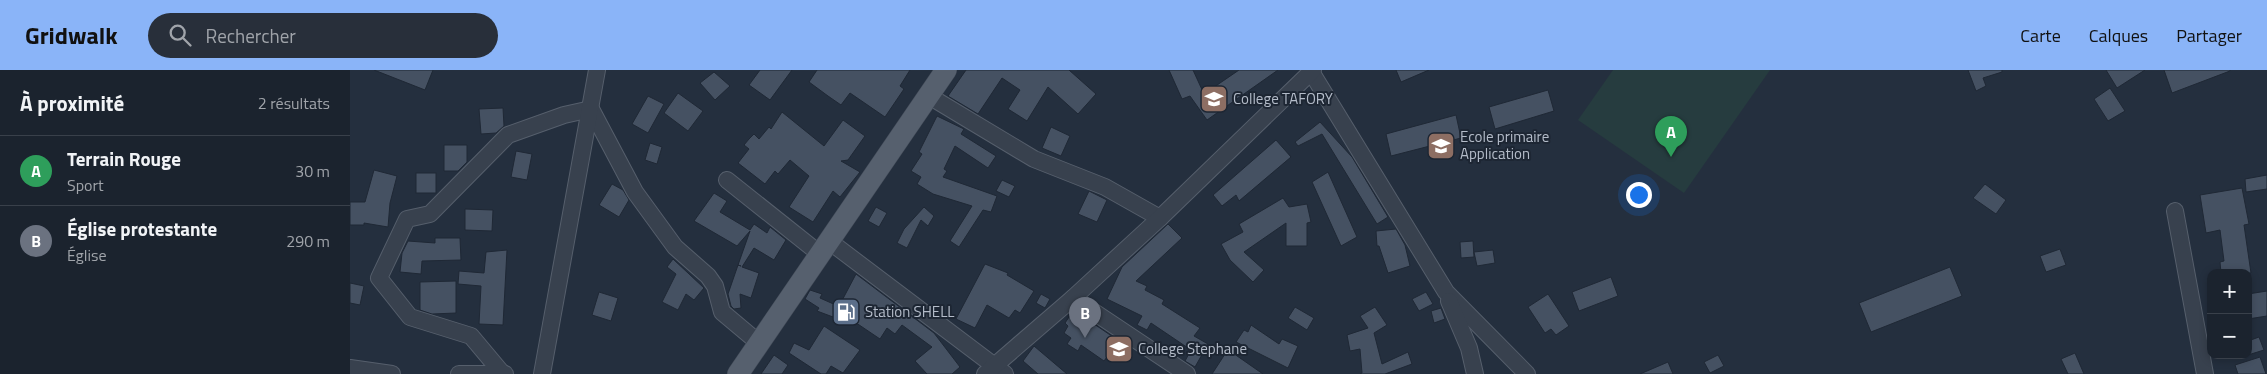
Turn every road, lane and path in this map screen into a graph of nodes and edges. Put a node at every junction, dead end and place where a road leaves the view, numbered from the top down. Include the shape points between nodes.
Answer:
1 (597, 70) edge
2 (946, 70) edge
3 (1311, 70) edge
4 (929, 96) junction
5 (591, 109) junction
6 (727, 180) dead end
7 (2175, 211) dead end
8 (1160, 218) junction
9 (825, 248) junction
10 (1446, 292) junction
11 (1074, 298) junction
12 (760, 343) junction
13 (350, 368) edge
14 (994, 372) edge
15 (503, 373) edge
16 (392, 374) edge
17 (459, 374) edge
18 (542, 374) edge
19 (738, 374) edge
20 (1187, 374) edge
21 (1475, 374) edge
22 (1527, 374) edge
23 (2205, 374) edge

1 - 5 street
2 - 4 main road
3 - 8 street
3 - 10 street
4 - 8 street via 1034,159 1105,187
4 - 9 main road
5 - 12 street via 640,200 675,248 708,276 715,286 722,312
5 - 15 street via 508,135 430,214 407,219 379,278 410,317 471,336
5 - 18 street
6 - 9 street
7 - 23 street
8 - 11 street
9 - 12 main road
9 - 14 street
10 - 21 street via 1470,348
10 - 22 street
11 - 14 street
11 - 20 street
12 - 19 main road
13 - 16 street
15 - 17 street

